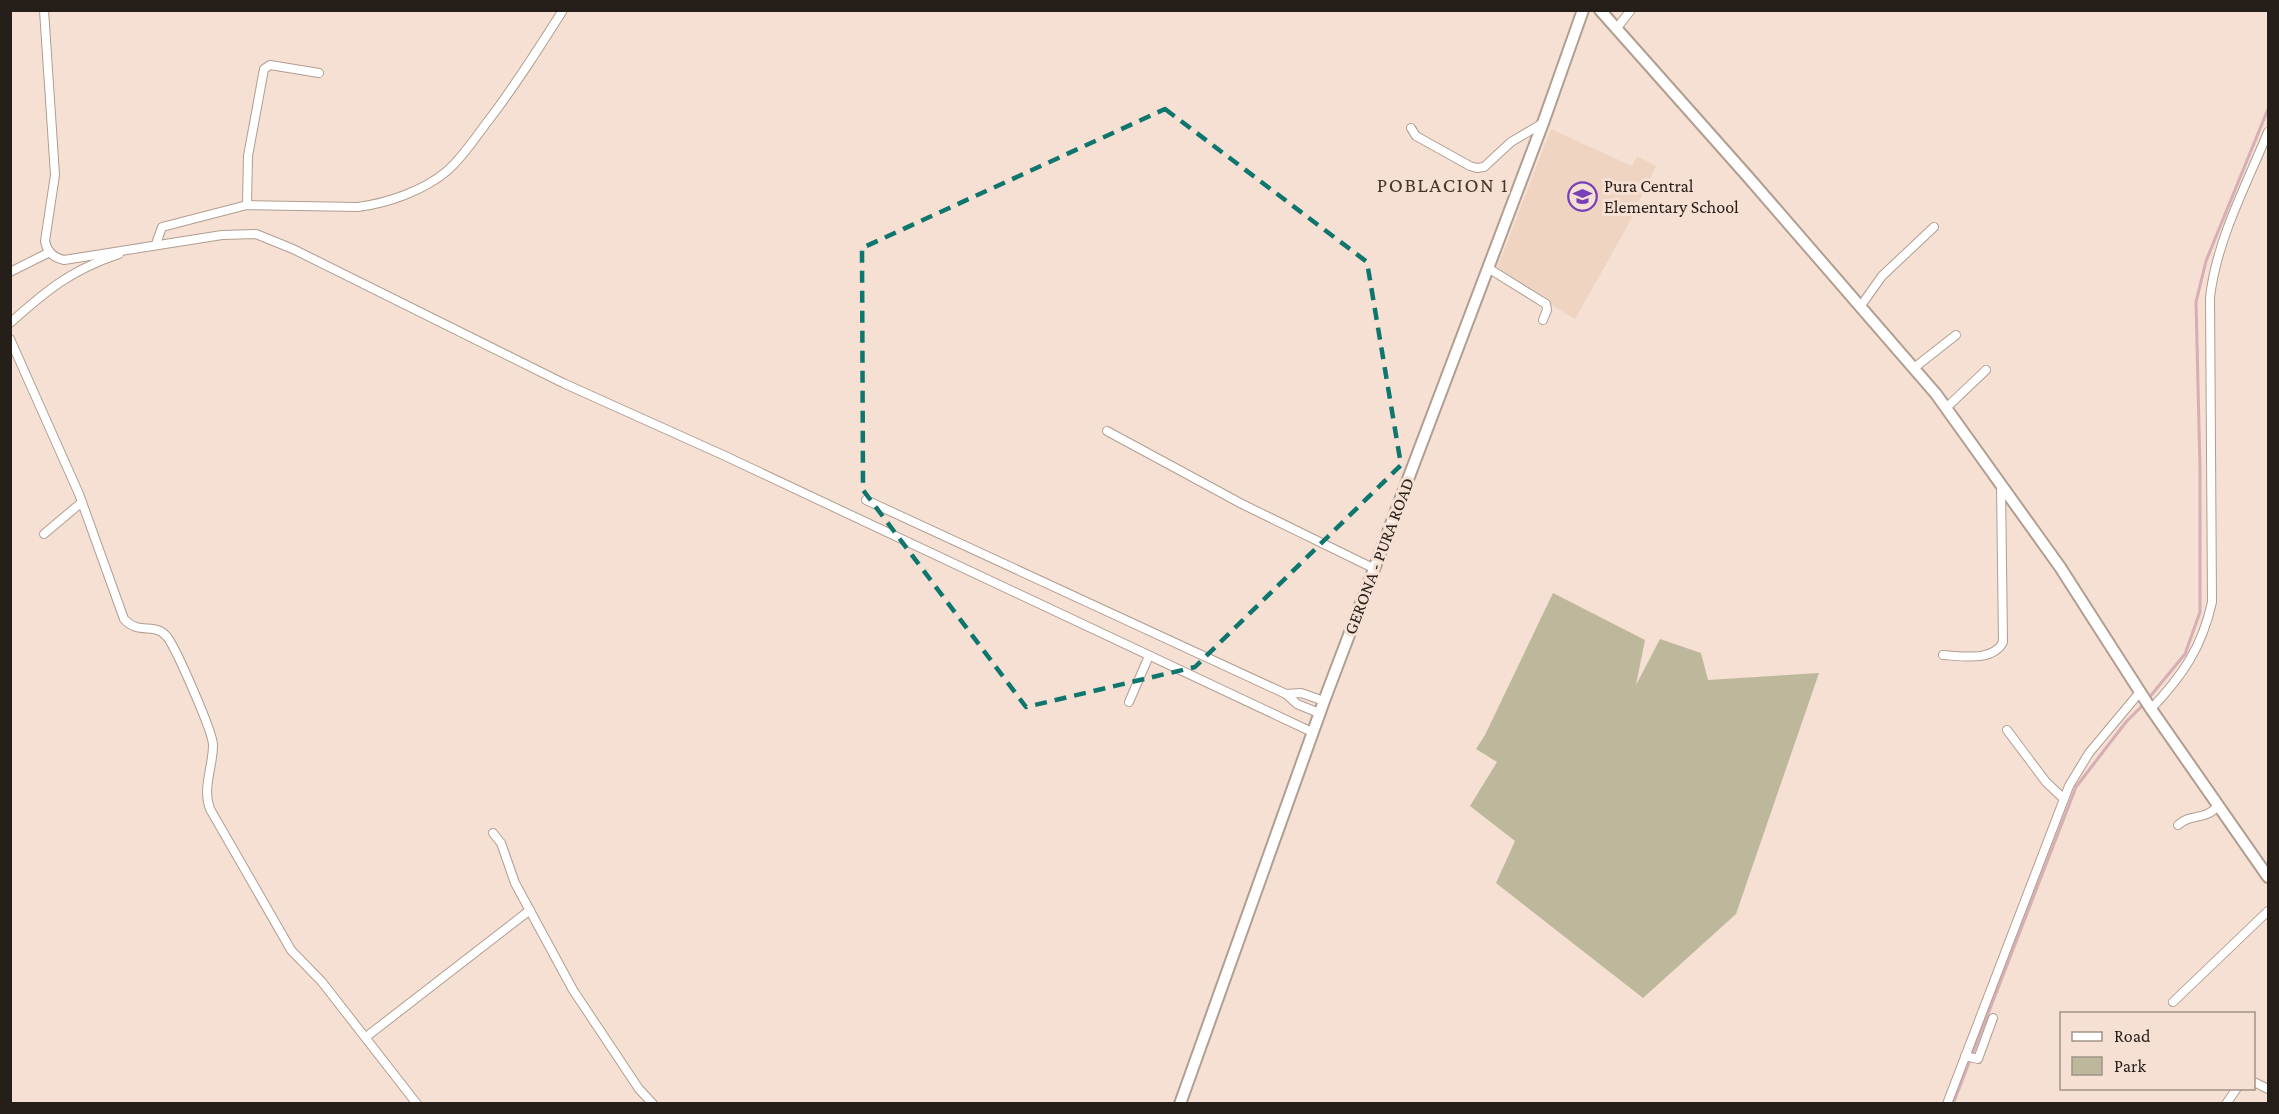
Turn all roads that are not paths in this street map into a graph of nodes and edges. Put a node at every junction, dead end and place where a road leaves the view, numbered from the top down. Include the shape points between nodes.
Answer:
1 (45, 10) edge
2 (563, 10) edge
3 (1582, 10) edge
4 (1600, 10) edge
5 (1631, 10) edge
6 (1616, 29) junction
7 (319, 74) dead end
8 (1543, 123) junction
9 (1411, 128) dead end
10 (2268, 132) edge
11 (247, 205) junction
12 (1934, 227) dead end
13 (156, 244) junction
14 (134, 248) junction
15 (50, 252) junction
16 (1488, 268) junction
17 (10, 272) edge
18 (1860, 307) junction
19 (1543, 320) dead end
20 (10, 323) edge
21 (1956, 335) dead end
22 (10, 339) edge
23 (1914, 368) junction
24 (1986, 370) dead end
25 (1947, 408) junction
26 (1107, 431) dead end
27 (2001, 484) junction
28 (866, 500) dead end
29 (82, 502) junction
30 (44, 534) dead end
31 (1373, 568) junction
32 (1943, 655) dead end
33 (1149, 656) junction
34 (2140, 692) junction
35 (1286, 694) junction
36 (1323, 701) junction
37 (1129, 702) dead end
38 (2151, 709) junction
39 (1319, 713) junction
40 (2007, 730) dead end
41 (1312, 732) junction
42 (2064, 799) junction
43 (2218, 806) junction
44 (2178, 825) dead end
45 (493, 833) dead end
46 (2268, 877) edge
47 (530, 910) junction
48 (2268, 911) edge
49 (2173, 1002) dead end
50 (1993, 1018) dead end
51 (366, 1037) junction
52 (1968, 1057) junction
53 (2236, 1090) edge
54 (417, 1104) edge
55 (653, 1104) edge
56 (1180, 1104) edge
57 (1947, 1104) edge
58 (2226, 1104) edge

1 - 15 street via 55,175 45,241
2 - 11 street via 468,148 426,185 374,205 358,207
3 - 8 main road, GERONA - PURA ROAD
4 - 6 main road
5 - 6 street
6 - 18 main road
7 - 11 street via 270,65 264,69 248,156
8 - 9 street via 1477,168 1416,136
8 - 16 main road, GERONA - PURA ROAD
10 - 38 street via 2221,243 2210,297 2212,602 2191,661
11 - 13 street via 162,227
12 - 18 street via 1882,276
13 - 14 street
13 - 33 street via 256,234 293,249 563,383
14 - 15 street via 64,260
14 - 20 street via 62,279
15 - 17 street
16 - 19 street via 1546,304
16 - 31 main road, GERONA - PURA ROAD
18 - 23 main road
21 - 23 street
22 - 29 street
23 - 25 main road
24 - 25 street
25 - 27 main road
26 - 31 street via 1242,504
27 - 32 street via 2002,642 1999,649 1983,656
27 - 34 main road
28 - 35 street
29 - 30 street
29 - 51 street via 124,619 134,628 163,632 193,692 213,742 207,787 210,810 286,942
31 - 36 main road, GERONA - PURA ROAD
33 - 37 street
33 - 41 street
34 - 38 main road
34 - 42 street via 2089,753
35 - 36 street via 1301,693
35 - 39 street via 1297,704
36 - 39 main road, GERONA - PURA ROAD
38 - 43 main road
39 - 41 main road, GERONA - PURA ROAD
40 - 42 street via 2046,782
41 - 56 main road, GERONA - PURA ROAD
42 - 52 street
43 - 44 street via 2208,815 2188,818
43 - 46 main road
45 - 47 street
47 - 51 street
47 - 55 street via 573,990
48 - 49 street
50 - 52 street via 1978,1059
51 - 54 street
52 - 57 street
53 - 58 street

